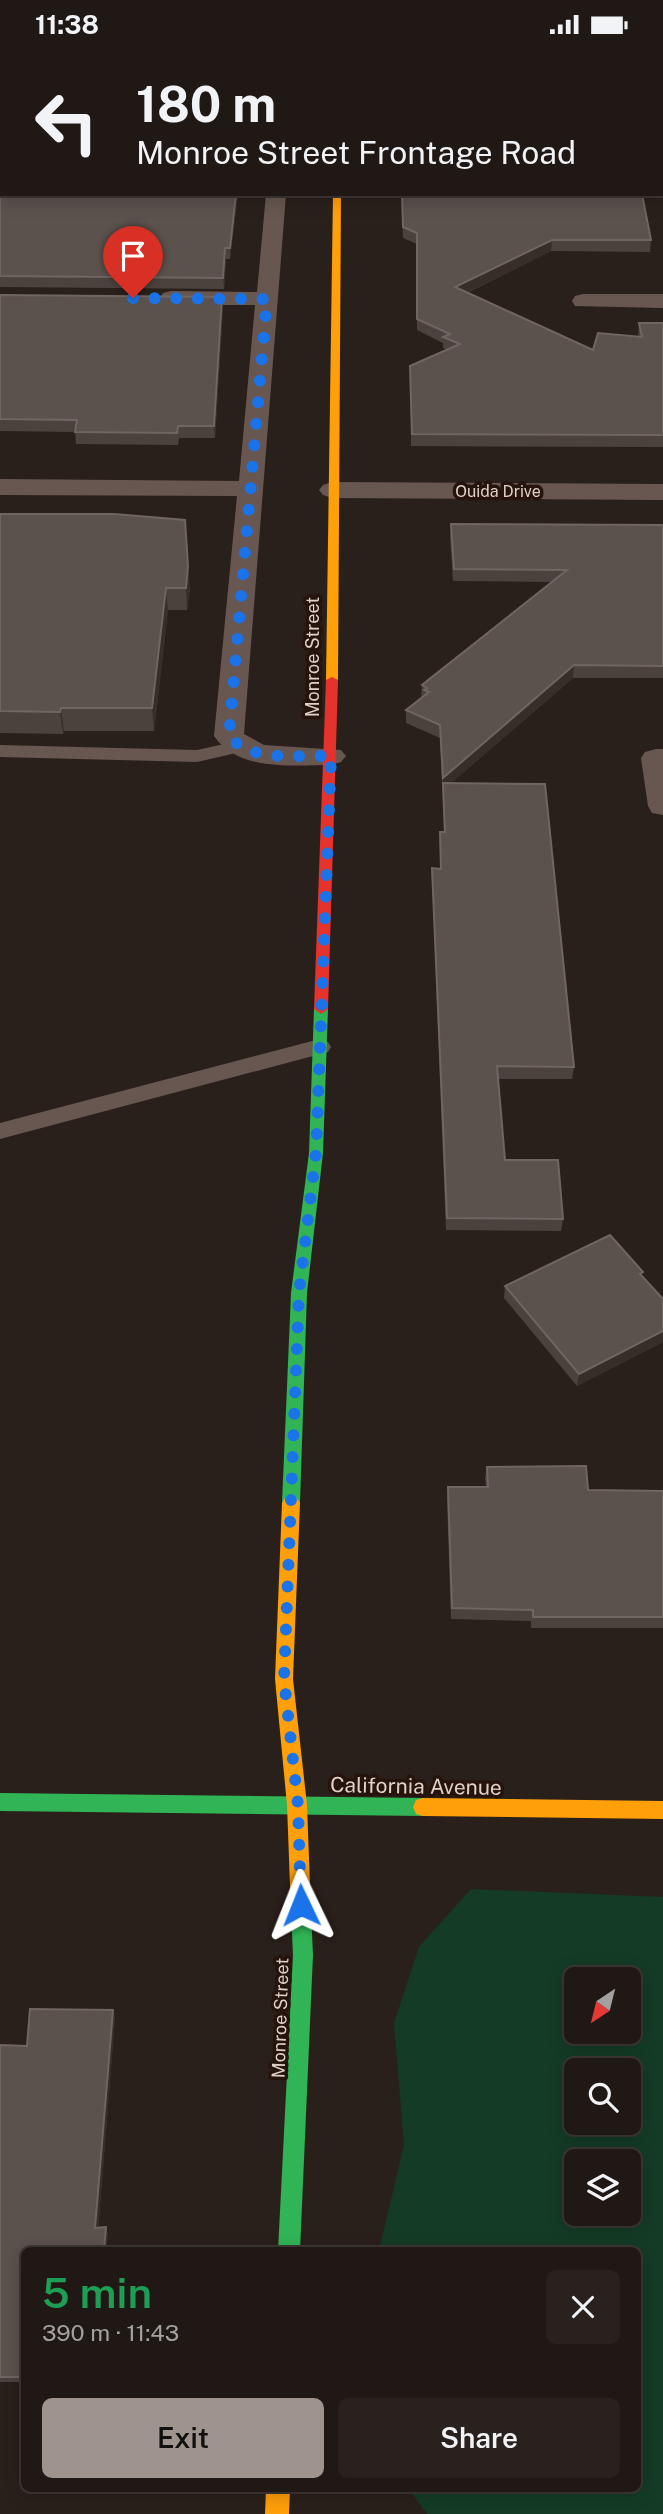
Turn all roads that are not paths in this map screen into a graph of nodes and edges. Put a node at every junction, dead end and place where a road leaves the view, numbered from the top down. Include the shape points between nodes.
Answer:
1 (276, 196) edge
2 (337, 196) edge
3 (147, 298) edge
4 (267, 299) junction
5 (583, 301) dead end
6 (663, 301) edge
7 (0, 488) edge
8 (252, 489) junction
9 (332, 490) junction
10 (663, 492) edge
11 (238, 747) junction
12 (0, 751) edge
13 (331, 756) junction
14 (660, 758) edge
15 (663, 806) edge
16 (320, 1047) junction
17 (0, 1131) edge
18 (0, 1802) edge
19 (298, 1805) junction
20 (663, 1810) edge
21 (289, 2247) edge
22 (278, 2492) edge
23 (277, 2514) edge

1 - 4 street
2 - 9 main road, Monroe Street
3 - 4 street
4 - 8 street
5 - 6 street
7 - 8 street
8 - 11 street via 229,736
9 - 10 street, Ouida Drive
9 - 13 main road, Monroe Street
11 - 12 lane via 197,756
11 - 13 street via 252,753
13 - 16 main road, Monroe Street
14 - 15 street
16 - 17 lane
16 - 19 main road, Monroe Street via 316,1153 299,1293 284,1679
18 - 19 main road, California Avenue
19 - 20 main road, California Avenue
19 - 21 main road, Monroe Street via 303,1955
22 - 23 main road

